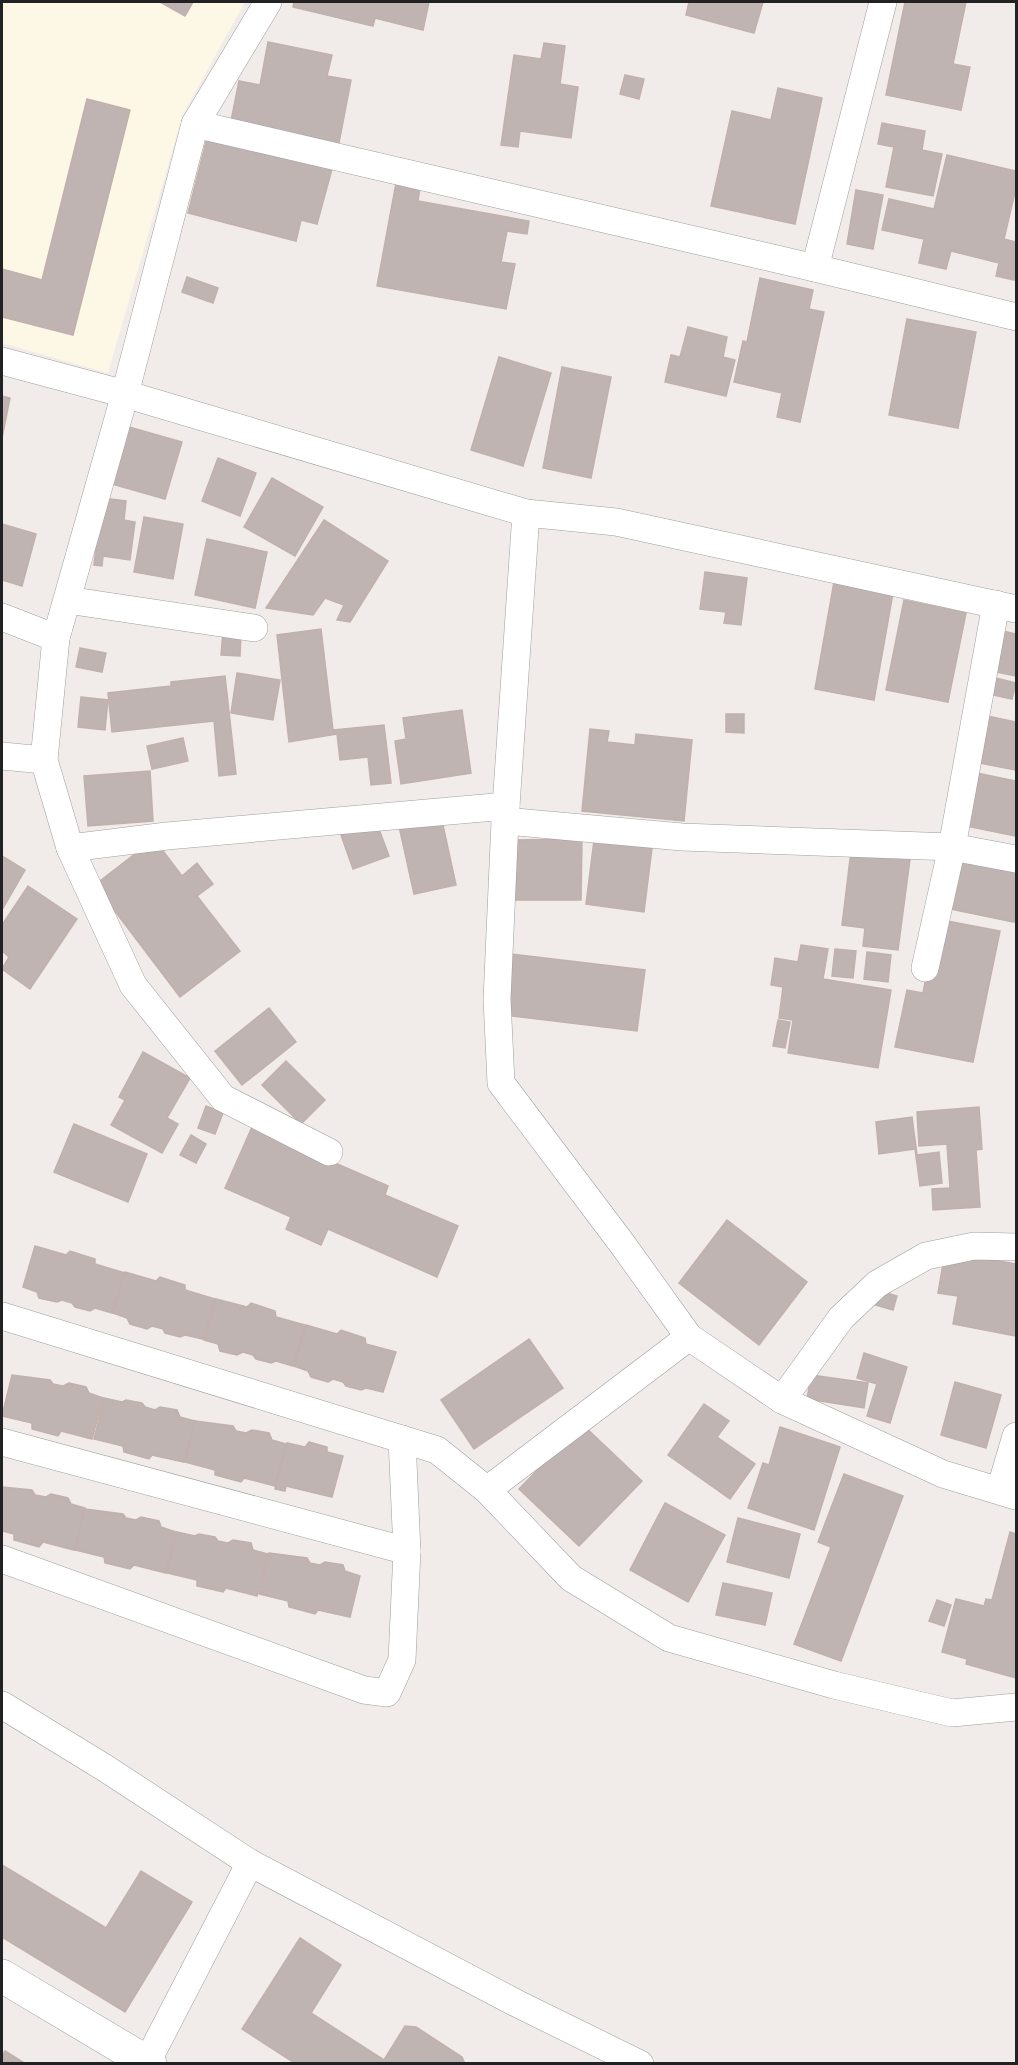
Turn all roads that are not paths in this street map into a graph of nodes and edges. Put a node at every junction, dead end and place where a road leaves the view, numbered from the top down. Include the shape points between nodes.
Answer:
1 (268, 2) edge
2 (883, 2) edge
3 (195, 124) junction
4 (815, 268) junction
5 (1017, 317) edge
6 (2, 362) edge
7 (125, 394) junction
8 (526, 513) junction
9 (67, 600) junction
10 (1006, 607) edge
11 (2, 617) edge
12 (254, 628) dead end
13 (56, 638) junction
14 (2, 756) edge
15 (44, 760) junction
16 (506, 814) junction
17 (952, 847) junction
18 (70, 848) junction
19 (1017, 860) edge
20 (925, 968) dead end
21 (329, 1152) dead end
22 (1017, 1247) edge
23 (2, 1316) edge
24 (689, 1337) junction
25 (782, 1400) junction
26 (1017, 1436) edge
27 (402, 1439) junction
28 (2, 1442) edge
29 (487, 1490) junction
30 (1008, 1492) edge
31 (407, 1551) junction
32 (2, 1559) edge
33 (2, 1706) edge
34 (1017, 1707) edge
35 (250, 1863) junction
36 (2, 1976) edge
37 (148, 2063) edge
38 (640, 2064) edge

1 - 3 street
2 - 4 street
3 - 4 street
3 - 7 street
4 - 5 street
6 - 7 street
7 - 8 street
7 - 9 street
8 - 10 street via 616,522
8 - 16 street
9 - 12 street
9 - 13 street
10 - 17 street
11 - 13 street
13 - 15 street
14 - 15 street
15 - 18 street
16 - 17 street via 682,837
16 - 18 street via 178,835
16 - 24 street via 497,999 501,1083
17 - 19 street
17 - 20 street
18 - 21 street via 133,985 224,1098
22 - 25 street via 974,1246 926,1256 877,1284 841,1318
23 - 27 street
24 - 25 street
24 - 29 street
25 - 30 street via 943,1474
26 - 30 street
27 - 29 street via 438,1450
27 - 31 street
28 - 31 street
29 - 34 street via 571,1578 669,1638 834,1686 952,1713
31 - 32 street via 402,1660 387,1693 364,1690
33 - 35 street via 105,1767
35 - 37 street
35 - 38 street
36 - 37 street

